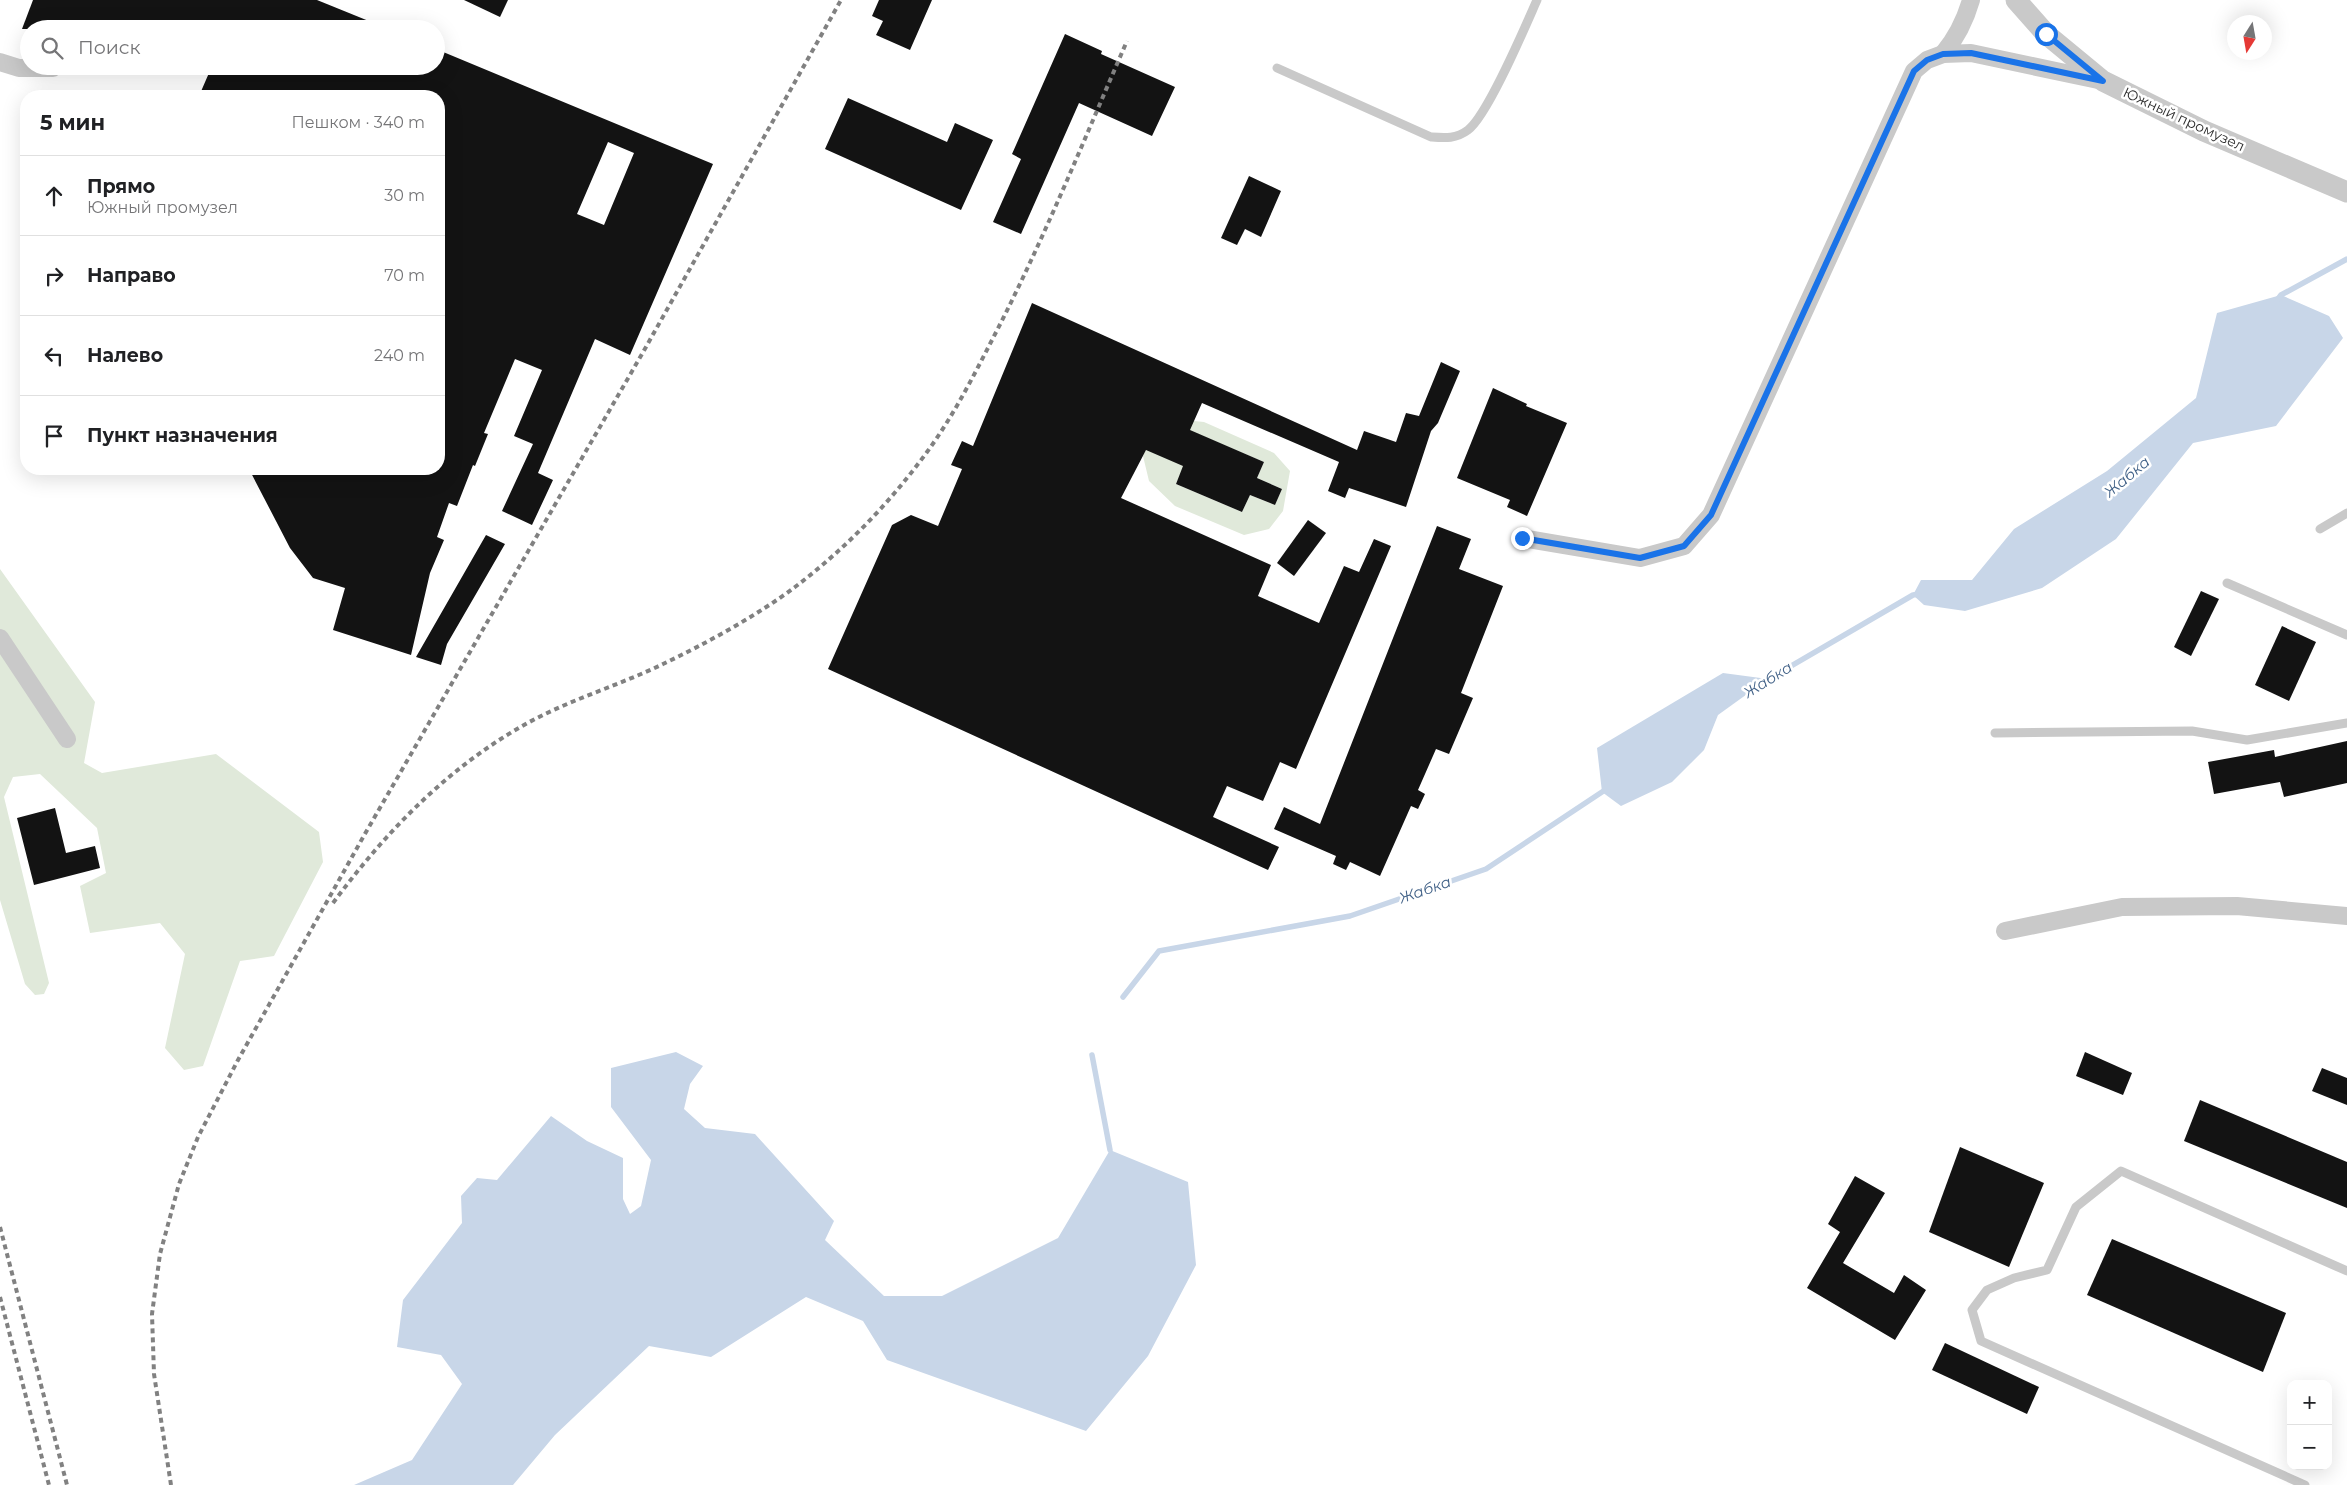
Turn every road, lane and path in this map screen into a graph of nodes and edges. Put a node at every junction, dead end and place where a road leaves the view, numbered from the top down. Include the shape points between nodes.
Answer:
1 (1537, 0) edge
2 (1971, 0) edge
3 (2016, 0) edge
4 (1943, 54) junction
5 (0, 62) edge
6 (20, 68) edge
7 (1277, 68) dead end
8 (2103, 81) junction
9 (2347, 192) edge
10 (2347, 513) edge
11 (2320, 529) dead end
12 (1522, 538) dead end
13 (2227, 583) dead end
14 (2347, 635) edge
15 (0, 638) edge
16 (2347, 723) edge
17 (1995, 734) dead end
18 (67, 739) dead end
19 (2347, 916) edge
20 (2005, 931) dead end
21 (2347, 1271) edge
22 (2306, 1485) edge

1 - 7 lane via 1485,109 1469,130 1451,139 1431,137
2 - 4 street via 1965,22
3 - 8 street, Южный промузел via 2046,34
4 - 8 street via 1971,53
4 - 12 street via 1927,60 1914,71 1711,515 1684,546 1640,558
5 - 6 street
8 - 9 street, Южный промузел via 2204,131
10 - 11 lane
13 - 14 lane
15 - 18 street
16 - 17 lane via 2247,740 2192,731
19 - 20 street via 2237,906 2122,906
21 - 22 lane via 2121,1171 2076,1207 2047,1270 2014,1278 1987,1290 1972,1310 1981,1341

